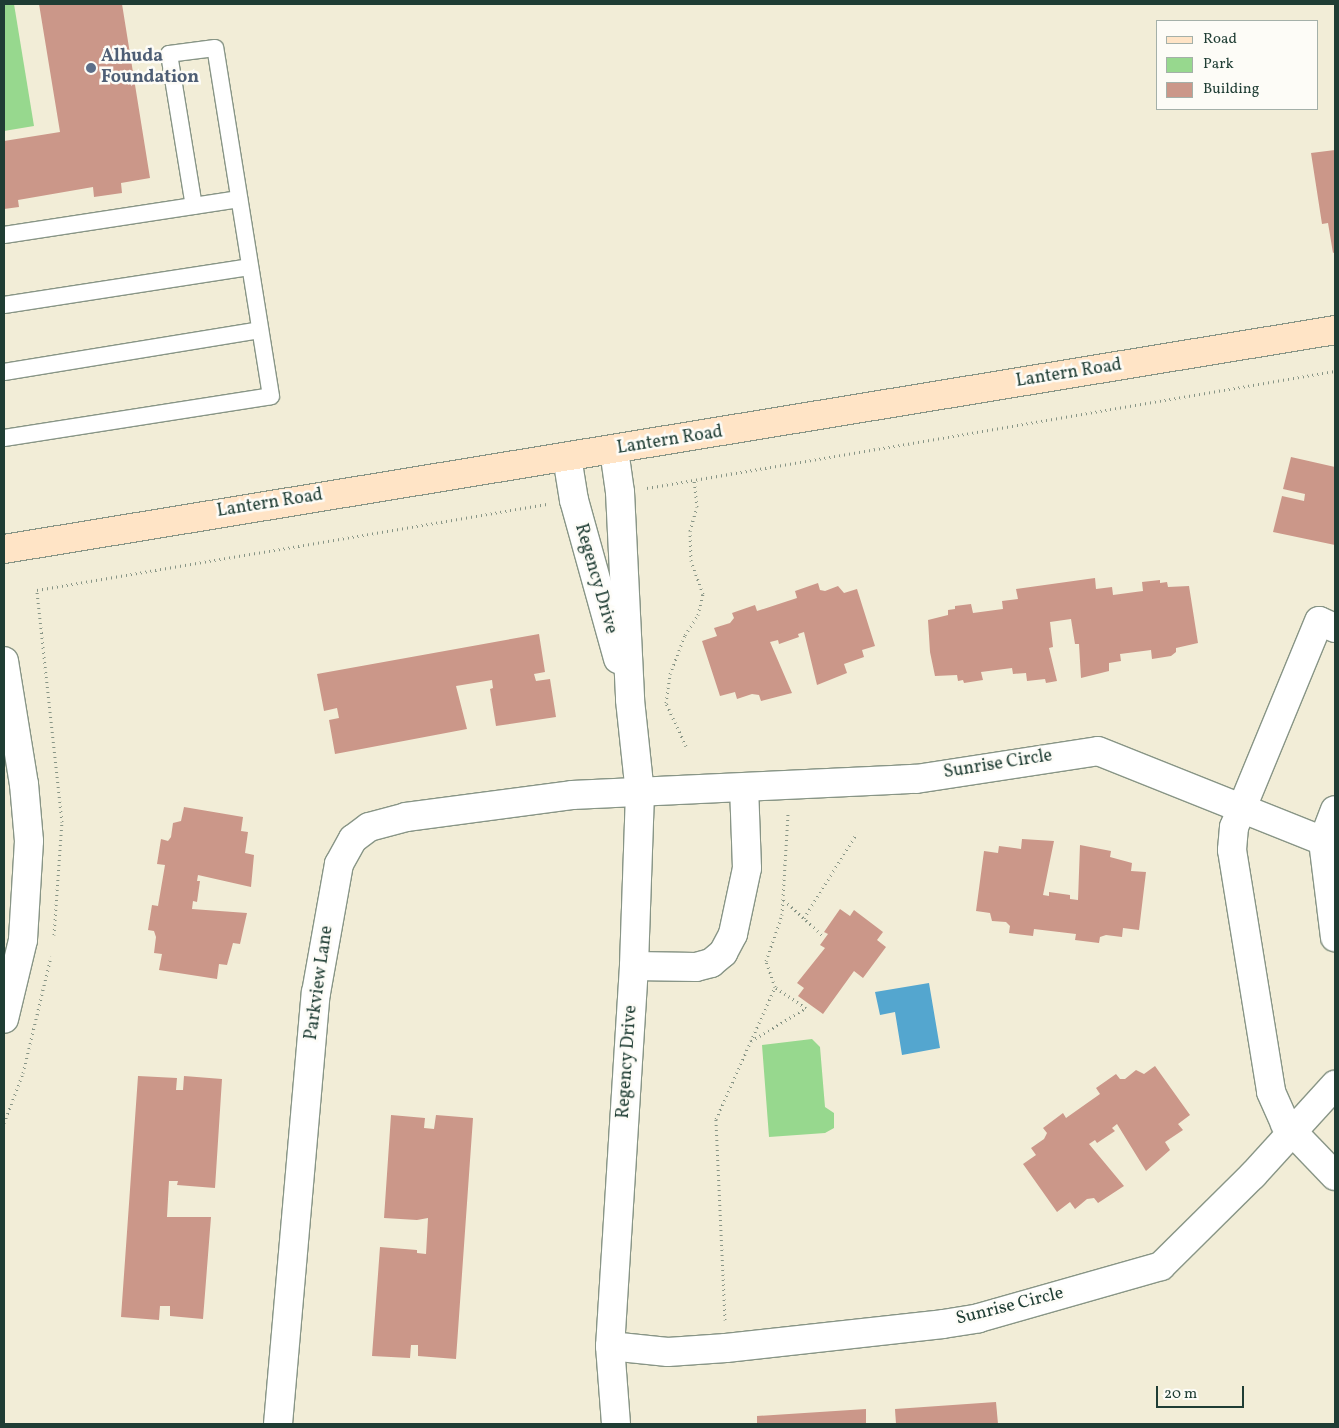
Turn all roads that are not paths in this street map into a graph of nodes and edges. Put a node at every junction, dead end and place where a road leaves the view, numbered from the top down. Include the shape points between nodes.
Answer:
1 (239, 199) junction
2 (194, 206) junction
3 (4, 235) edge
4 (249, 267) junction
5 (4, 305) edge
6 (260, 330) junction
7 (1335, 330) edge
8 (4, 372) edge
9 (4, 438) edge
10 (614, 450) junction
11 (567, 457) junction
12 (4, 549) edge
13 (1335, 628) edge
14 (4, 660) edge
15 (630, 700) junction
16 (744, 788) junction
17 (640, 793) junction
18 (1242, 808) junction
19 (1335, 810) edge
20 (1323, 841) junction
21 (1335, 937) edge
22 (634, 966) junction
23 (4, 1019) edge
24 (1335, 1085) edge
25 (1292, 1132) junction
26 (1335, 1176) edge
27 (610, 1346) junction
28 (278, 1424) edge
29 (616, 1424) edge

1 - 2 lane
1 - 2 lane via 215,48 170,54
1 - 4 lane
2 - 3 lane
4 - 5 lane
4 - 6 lane
6 - 8 lane
6 - 9 lane via 271,396
7 - 10 street, Lantern Road
10 - 11 street, Lantern Road
10 - 15 street, Regency Drive via 620,492
11 - 12 street, Lantern Road
11 - 15 street, Regency Drive via 574,500
13 - 18 street via 1319,622
14 - 23 street via 30,840 22,940
15 - 17 street, Regency Drive
16 - 17 street, Sunrise Circle
16 - 18 street, Sunrise Circle via 916,779 1098,751
16 - 22 street via 747,868 733,934 723,953 710,963 696,967
17 - 22 street, Regency Drive
17 - 28 street, Parkview Lane via 572,794 406,817 369,827 346,850 339,864 316,993
18 - 20 street, Sunrise Circle
18 - 25 street via 1234,827 1234,859 1271,1092
19 - 20 street
20 - 21 street
22 - 27 street, Regency Drive
24 - 25 street, Sunrise Circle
25 - 26 street
25 - 27 street, Sunrise Circle via 1161,1266 979,1318 726,1348 668,1352
27 - 29 street, Regency Drive

